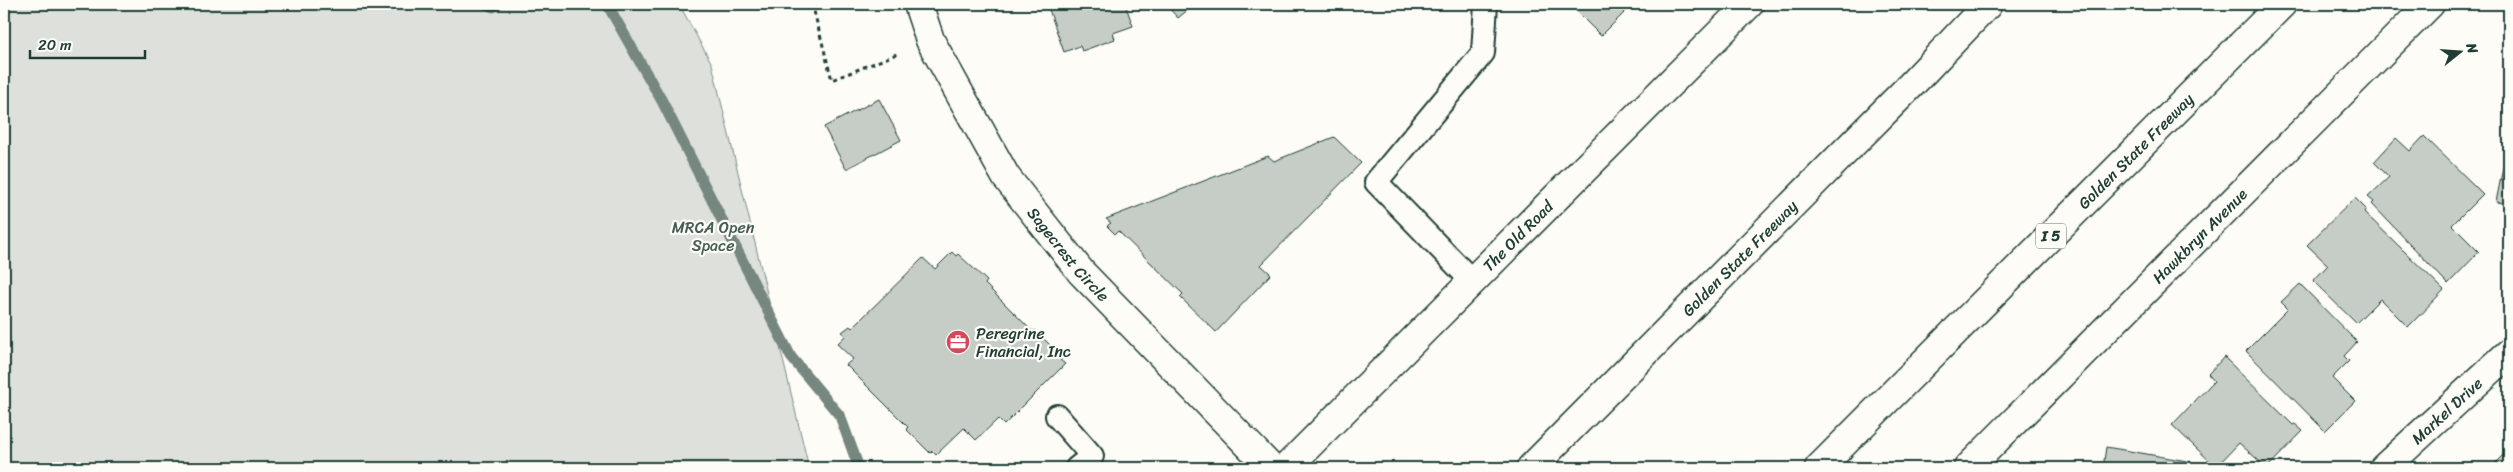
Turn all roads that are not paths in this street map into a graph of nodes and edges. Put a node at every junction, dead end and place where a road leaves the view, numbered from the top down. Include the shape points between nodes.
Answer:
1 (918, 4) edge
2 (1486, 4) edge
3 (1749, 4) edge
4 (1988, 4) edge
5 (2282, 4) edge
6 (2430, 4) edge
7 (1472, 281) junction
8 (2509, 353) edge
9 (1057, 416) dead end
10 (1077, 468) edge
11 (1271, 468) edge
12 (1286, 468) edge
13 (1531, 468) edge
14 (1819, 468) edge
15 (1968, 468) edge
16 (2384, 468) edge

1 - 11 main road, Sagecrest Circle via 930,40 1006,177 1081,272
2 - 7 lane via 1483,53 1376,182
3 - 7 main road, The Old Road
4 - 13 main road, Golden State Freeway
5 - 14 main road, Golden State Freeway / I 5
6 - 15 main road, Hawkbryn Avenue
7 - 12 main road, The Old Road
8 - 16 main road, Markel Drive
9 - 10 lane via 1092,456

